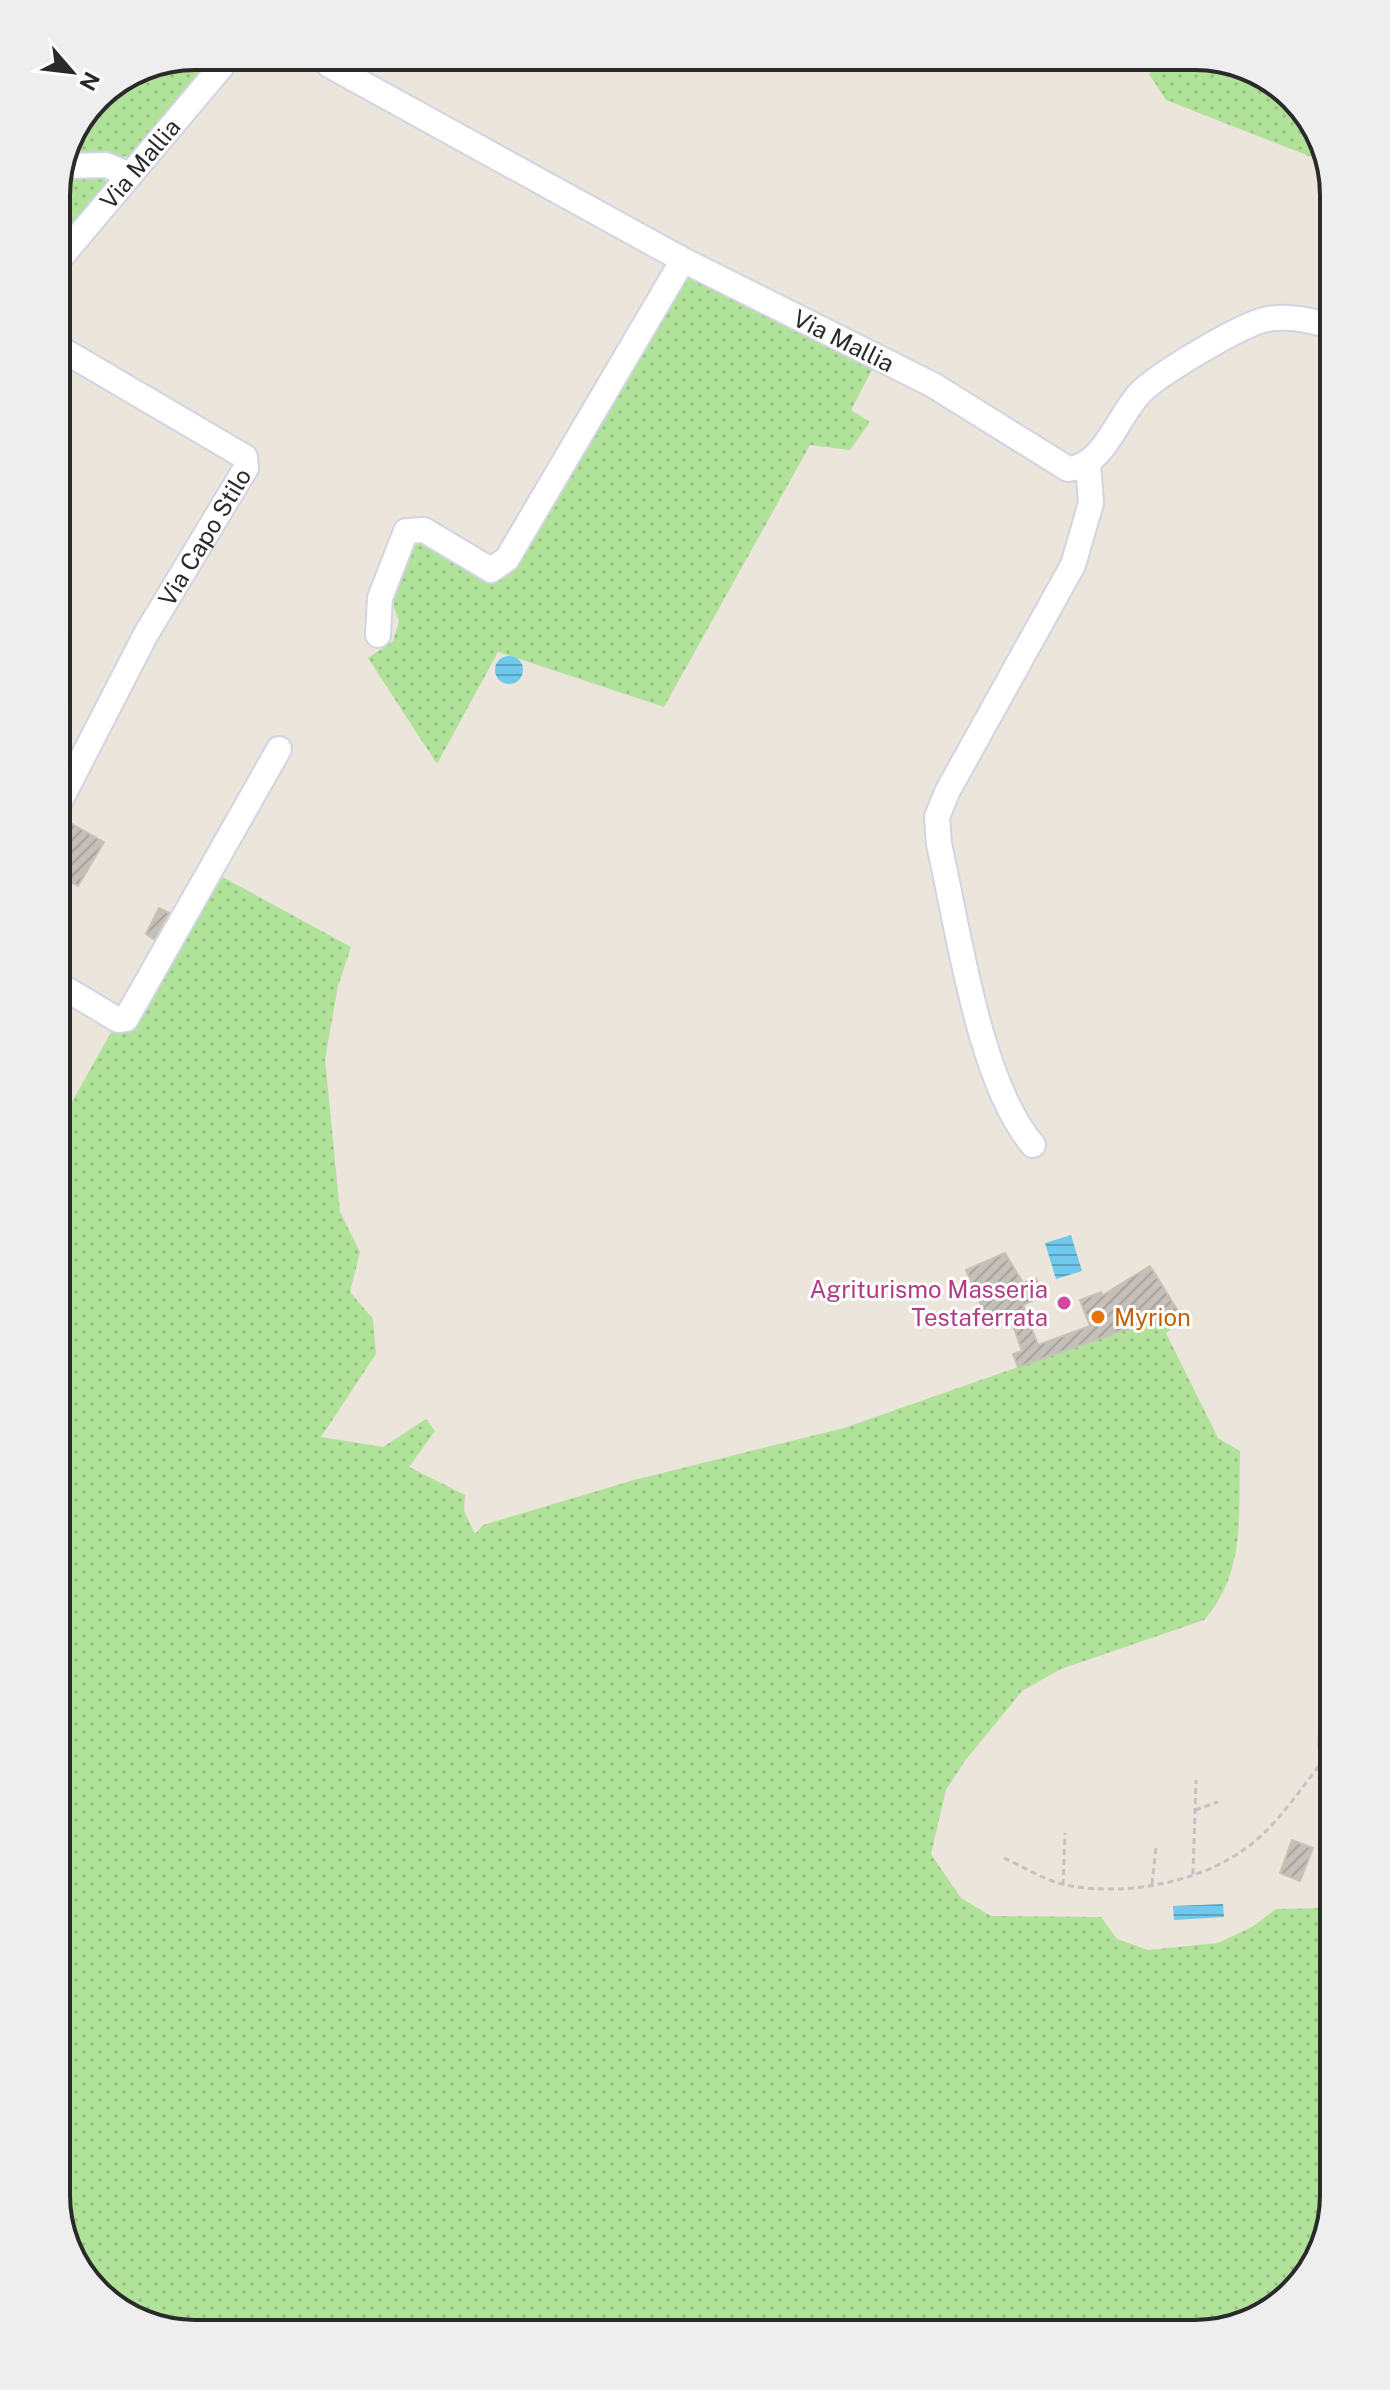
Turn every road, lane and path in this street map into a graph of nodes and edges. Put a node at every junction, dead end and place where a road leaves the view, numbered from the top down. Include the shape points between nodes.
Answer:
1 (219, 70) edge
2 (338, 70) edge
3 (74, 166) edge
4 (130, 175) junction
5 (70, 246) edge
6 (683, 260) junction
7 (1320, 324) edge
8 (70, 354) edge
9 (1088, 463) junction
10 (378, 635) dead end
11 (279, 749) dead end
12 (70, 782) edge
13 (70, 991) edge
14 (1033, 1145) dead end
15 (1320, 1765) edge
16 (1196, 1780) dead end
17 (1218, 1802) dead end
18 (1195, 1810) junction
19 (1065, 1833) dead end
20 (1156, 1847) dead end
21 (1004, 1858) dead end
22 (1193, 1874) junction
23 (1152, 1884) junction
24 (1063, 1885) junction

1 - 4 street, Via Mallia
2 - 6 street, Via Mallia
3 - 4 street via 106,165
4 - 5 street, Via Mallia
6 - 9 street, Via Mallia via 933,385 1058,465 1068,469
6 - 10 street via 507,559 491,570 424,530 406,531 380,598
7 - 9 street via 1287,318 1250,324 1142,391
8 - 12 street, Via Capo Stilo via 245,457 246,468 146,634
9 - 14 street via 1091,503 1073,565 937,817 983,1036 1010,1112
11 - 13 street via 126,1019 118,1020
15 - 22 path via 1246,1849
16 - 18 path
17 - 18 path
18 - 22 path
19 - 24 path
20 - 23 path
21 - 24 path
22 - 23 path
23 - 24 path via 1118,1889

